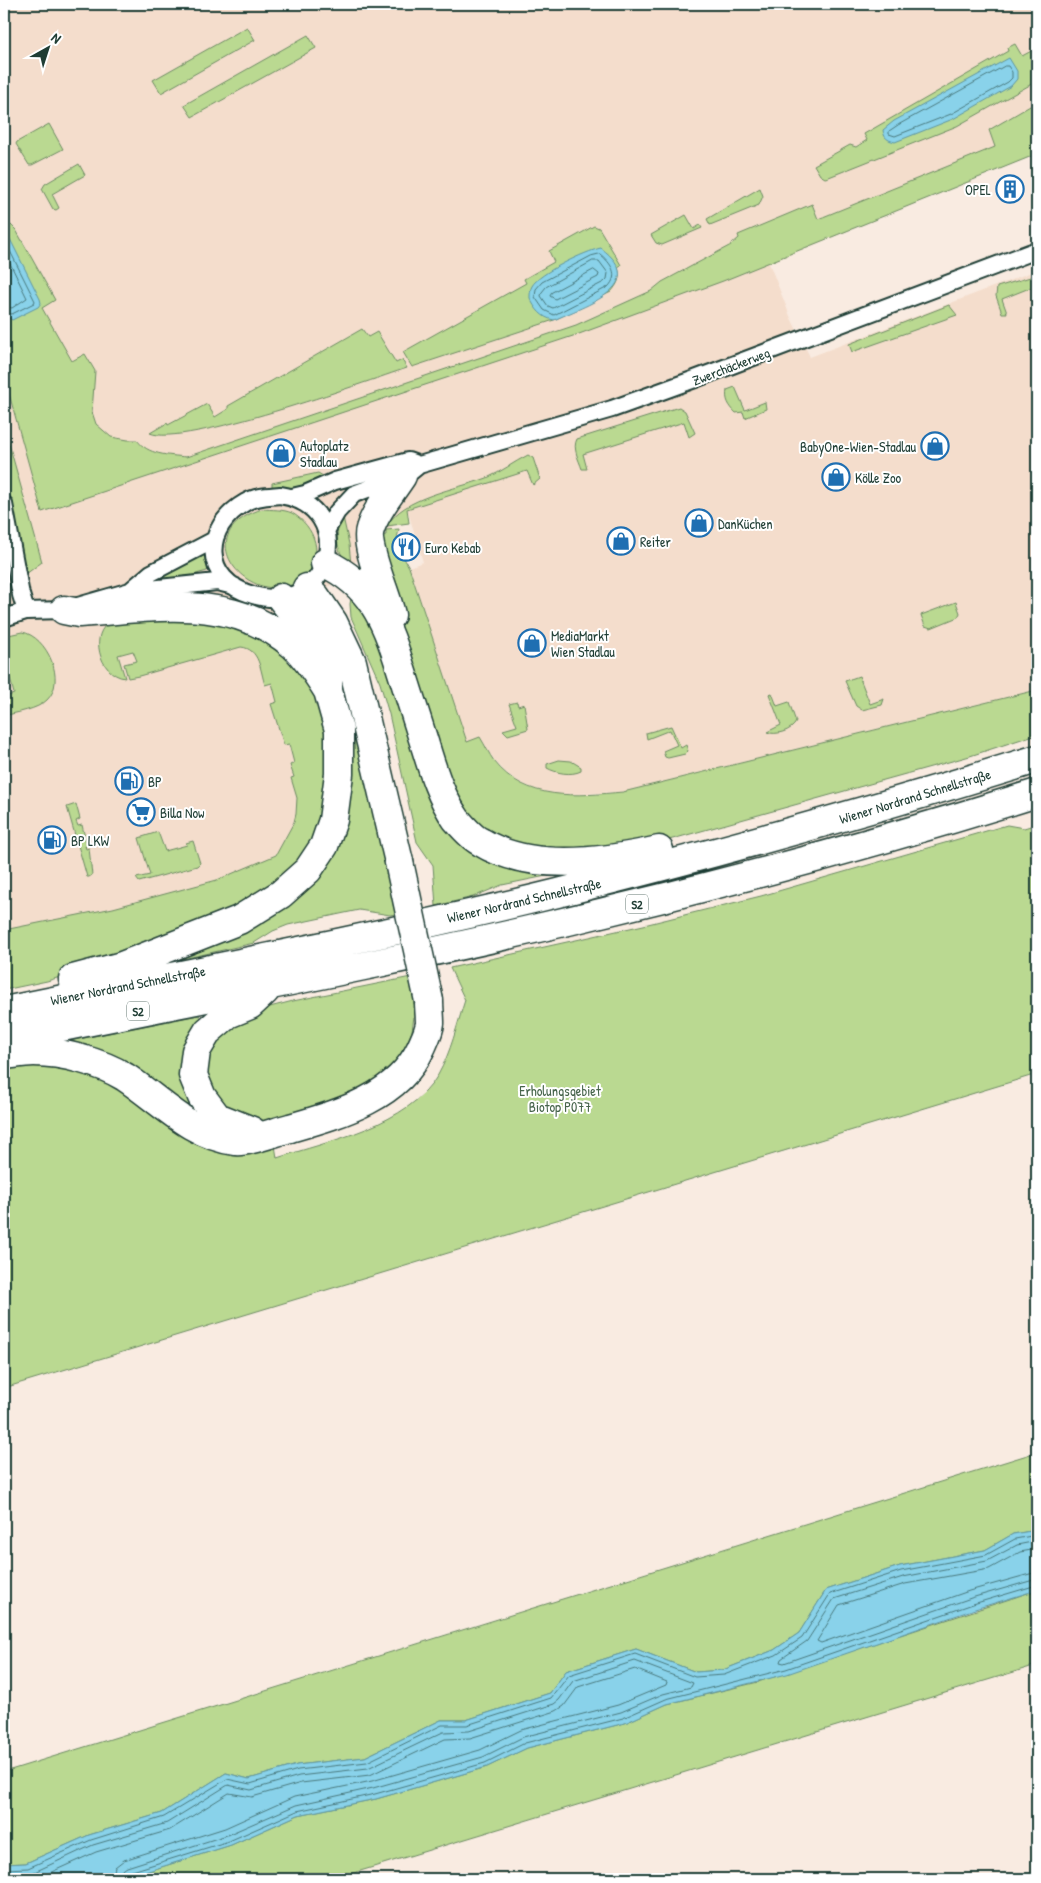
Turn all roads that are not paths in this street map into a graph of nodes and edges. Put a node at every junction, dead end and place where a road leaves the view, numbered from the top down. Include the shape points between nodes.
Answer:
1 (1037, 250) edge
2 (410, 471) junction
3 (292, 497) junction
4 (4, 504) edge
5 (326, 531) junction
6 (214, 540) junction
7 (325, 562) junction
8 (234, 586) junction
9 (307, 588) junction
10 (130, 591) junction
11 (282, 598) junction
12 (64, 610) junction
13 (26, 611) junction
14 (4, 618) edge
15 (392, 638) junction
16 (324, 650) junction
17 (328, 690) junction
18 (361, 702) junction
19 (1037, 759) edge
20 (1037, 793) edge
21 (705, 856) junction
22 (272, 984) junction
23 (4, 1002) edge
24 (4, 1011) edge
25 (4, 1039) edge
26 (4, 1055) edge
27 (265, 1135) junction

1 - 2 street, Zwerchäckerweg via 612,409
2 - 3 street, Zwerchäckerweg via 408,461 335,481
2 - 5 street, Zwerchäckerweg via 354,494 337,512
2 - 15 highway via 384,503 369,530 370,549 390,613
3 - 5 street via 312,508
3 - 6 street, Zwerchäckerweg via 280,495 248,500 222,523
4 - 13 street
5 - 7 street
6 - 8 street via 212,552 216,563
6 - 10 street via 151,573
7 - 9 street via 322,572
7 - 15 highway via 354,579 369,596
8 - 10 street via 217,582
8 - 11 street via 254,595
9 - 11 street
9 - 18 highway via 333,622 352,662
10 - 12 street
11 - 16 highway
12 - 13 street
12 - 17 highway via 79,613 197,606 237,613 273,630 294,646
13 - 14 street
15 - 21 highway via 442,794 457,819 480,842 532,860 581,861 636,856 681,846
16 - 17 highway
16 - 18 highway
17 - 23 highway via 339,730 339,774 333,820 324,846 308,870 281,894 239,920 122,966 16,992
18 - 27 highway, bridge via 429,1001 430,1024 416,1060 386,1090 326,1118
19 - 21 highway, Wiener Nordrand Schnellstraße / S2
20 - 22 highway, Wiener Nordrand Schnellstraße / S2 via 700,889
21 - 24 highway, Wiener Nordrand Schnellstraße / S2 via 556,894 343,942
22 - 25 highway, Wiener Nordrand Schnellstraße / S2
22 - 27 highway via 250,1005 228,1014 208,1031 196,1051 194,1075 202,1097 217,1117
26 - 27 highway via 65,1055 94,1063 123,1076 181,1119 208,1134 236,1142

